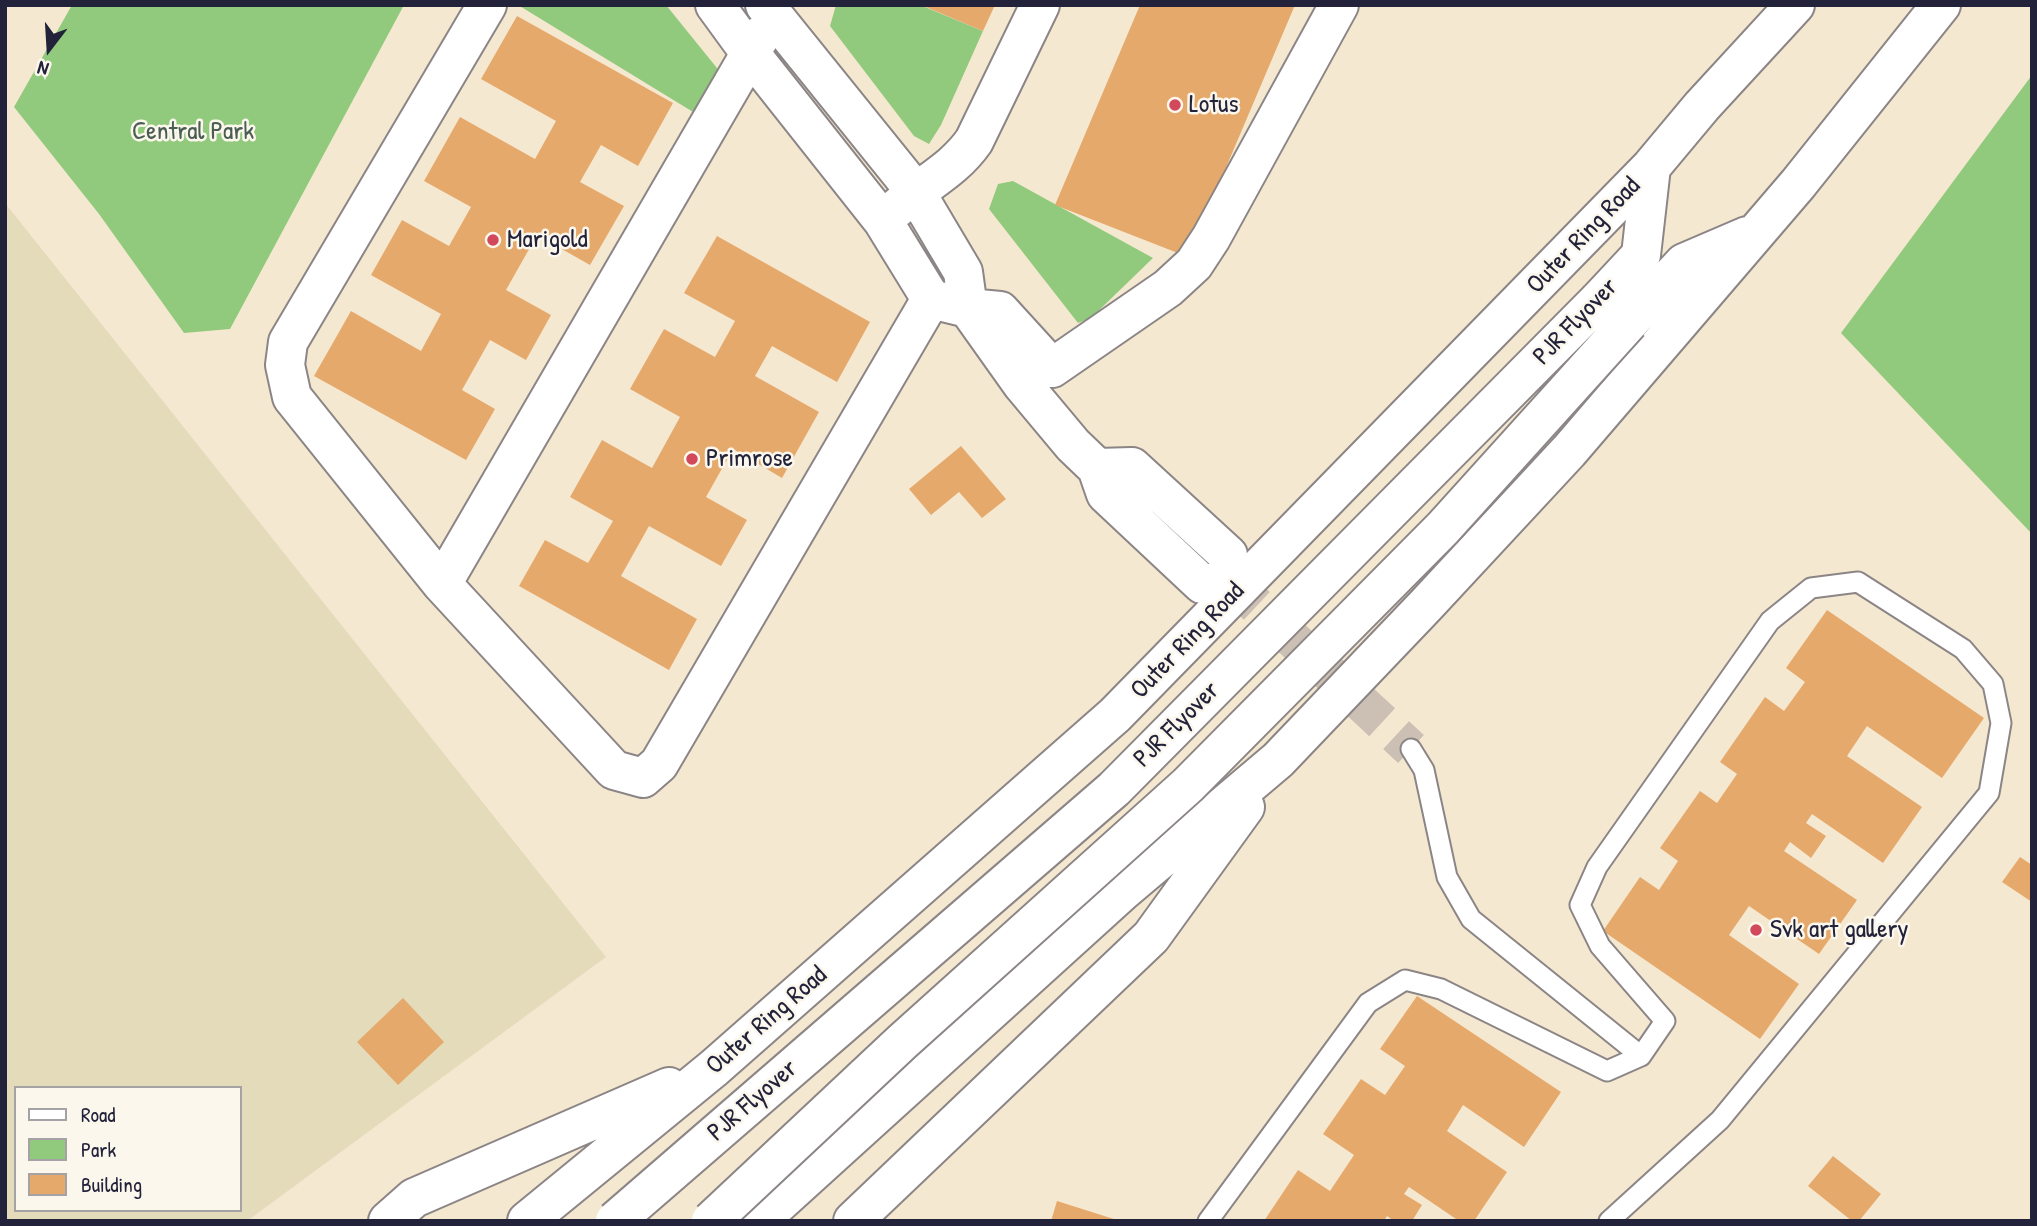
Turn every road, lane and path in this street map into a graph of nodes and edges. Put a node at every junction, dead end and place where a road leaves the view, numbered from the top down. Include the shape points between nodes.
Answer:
1 (487, 5) edge
2 (715, 5) edge
3 (1040, 5) edge
4 (1339, 5) edge
5 (1795, 5) edge
6 (1941, 5) edge
7 (772, 9) edge
8 (750, 54) junction
9 (1651, 167) junction
10 (915, 191) junction
11 (883, 221) junction
12 (1755, 233) junction
13 (931, 299) junction
14 (968, 308) junction
15 (1097, 468) dead end
16 (442, 584) junction
17 (1411, 749) tunnel mouth
18 (1278, 760) junction
19 (1641, 1056) junction
20 (714, 1068) junction
21 (388, 1221) edge
22 (527, 1221) edge
23 (615, 1221) edge
24 (710, 1221) edge
25 (759, 1221) edge
26 (853, 1221) edge
27 (1208, 1221) edge
28 (1609, 1221) edge

1 - 16 main road via 288,342 285,365 292,397
2 - 8 main road
3 - 10 main road via 974,141 952,167
4 - 14 main road via 1211,238 1194,264 1168,288 1052,368 1000,311
5 - 9 main road, Outer Ring Road
6 - 12 main road
7 - 8 main road
7 - 10 main road
8 - 11 main road
8 - 16 main road
9 - 20 main road, Outer Ring Road via 1115,715
9 - 23 main road, PJR Flyover, bridge via 1641,255 1599,300 1114,789
10 - 11 main road
10 - 14 main road via 963,272
11 - 13 main road
12 - 18 main road via 1569,451
12 - 24 main road, PJR Flyover, bridge via 1684,263 1443,528 1188,785
13 - 14 main road
13 - 16 main road via 659,764 643,778 614,770
14 - 15 main road via 1022,384
17 - 19 lane via 1424,771 1447,877 1471,919
18 - 25 main road via 1124,891
18 - 26 main road via 1151,937
19 - 27 lane via 1607,1071 1441,989 1405,980 1368,1003
19 - 28 lane via 1665,1021 1600,946 1580,905 1585,892 1597,867 1770,621 1811,588 1858,582 1963,649 1993,684 2001,723 1989,793 1720,1120
20 - 21 main road via 414,1198
20 - 22 main road, Outer Ring Road

